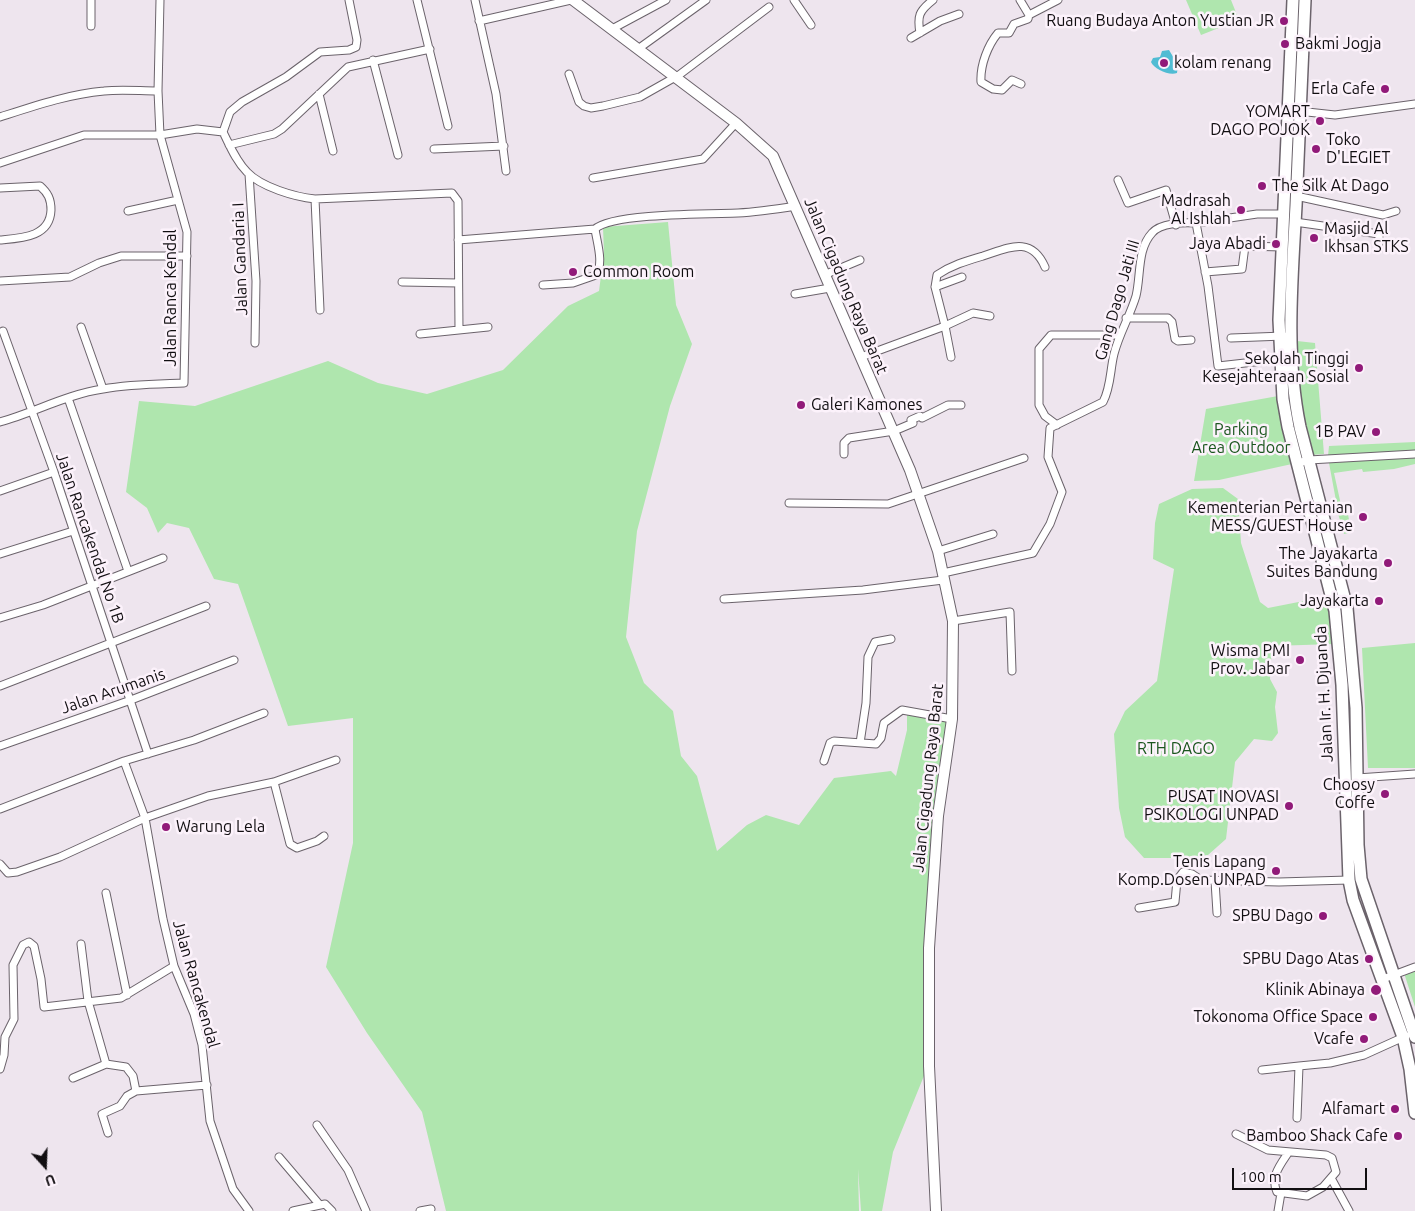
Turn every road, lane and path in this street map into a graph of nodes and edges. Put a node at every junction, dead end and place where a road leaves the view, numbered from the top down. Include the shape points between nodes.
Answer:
1 (91, 0) edge
2 (160, 0) edge
3 (349, 0) edge
4 (417, 0) edge
5 (475, 0) edge
6 (572, 0) edge
7 (666, 0) edge
8 (706, 0) edge
9 (794, 0) edge
10 (933, 0) edge
11 (1020, 0) edge
12 (1058, 0) edge
13 (1293, 0) edge
14 (1305, 0) edge
15 (769, 7) dead end
16 (959, 14) dead end
17 (1029, 14) junction
18 (479, 21) junction
19 (811, 25) dead end
20 (90, 26) dead end
21 (612, 29) junction
22 (920, 33) junction
23 (911, 38) dead end
24 (430, 49) junction
25 (638, 50) junction
26 (373, 60) junction
27 (569, 74) dead end
28 (675, 78) junction
29 (1021, 84) dead end
30 (158, 91) junction
31 (318, 94) junction
32 (1415, 104) edge
33 (1288, 109) junction
34 (1300, 111) junction
35 (0, 117) edge
36 (736, 123) junction
37 (448, 126) dead end
38 (223, 132) junction
39 (160, 135) junction
40 (229, 145) junction
41 (504, 146) junction
42 (434, 149) dead end
43 (332, 150) dead end
44 (398, 155) dead end
45 (0, 163) edge
46 (506, 171) dead end
47 (248, 174) junction
48 (593, 178) dead end
49 (1118, 180) dead end
50 (0, 188) edge
51 (1296, 196) junction
52 (315, 199) junction
53 (178, 200) junction
54 (796, 206) junction
55 (128, 211) dead end
56 (1396, 211) dead end
57 (1283, 214) junction
58 (1196, 222) junction
59 (1295, 222) junction
60 (1176, 225) junction
61 (595, 229) junction
62 (0, 240) edge
63 (458, 240) junction
64 (1282, 247) junction
65 (1379, 249) dead end
66 (188, 256) junction
67 (860, 260) dead end
68 (1045, 267) dead end
69 (1205, 272) junction
70 (824, 275) junction
71 (962, 277) dead end
72 (0, 281) edge
73 (402, 282) dead end
74 (458, 283) junction
75 (543, 285) dead end
76 (935, 287) junction
77 (830, 288) junction
78 (795, 294) dead end
79 (320, 310) dead end
80 (990, 316) dead end
81 (1126, 318) junction
82 (945, 326) junction
83 (82, 327) dead end
84 (488, 327) dead end
85 (459, 330) junction
86 (3, 331) dead end
87 (420, 334) dead end
88 (1119, 335) junction
89 (1280, 336) junction
90 (1292, 336) junction
91 (1231, 338) dead end
92 (1191, 340) dead end
93 (255, 342) dead end
94 (861, 357) junction
95 (951, 357) dead end
96 (1280, 359) junction
97 (102, 389) junction
98 (68, 398) junction
99 (961, 405) dead end
100 (32, 413) junction
101 (0, 422) edge
102 (1056, 425) junction
103 (894, 431) junction
104 (844, 454) dead end
105 (1415, 454) edge
106 (1024, 458) dead end
107 (1304, 461) junction
108 (54, 472) junction
109 (0, 491) edge
110 (919, 495) junction
111 (789, 503) dead end
112 (73, 531) junction
113 (993, 534) dead end
114 (938, 551) junction
115 (0, 554) edge
116 (163, 558) dead end
117 (128, 571) junction
118 (943, 576) junction
119 (92, 586) junction
120 (724, 599) dead end
121 (206, 606) dead end
122 (0, 618) edge
123 (953, 621) junction
124 (890, 639) dead end
125 (111, 644) junction
126 (234, 660) dead end
127 (1012, 671) dead end
128 (0, 686) edge
129 (130, 700) junction
130 (264, 713) dead end
131 (952, 719) junction
132 (860, 743) junction
133 (0, 746) edge
134 (148, 754) junction
135 (336, 760) dead end
136 (124, 761) junction
137 (824, 761) dead end
138 (1415, 774) edge
139 (1345, 778) junction
140 (1357, 778) junction
141 (274, 782) junction
142 (0, 808) edge
143 (145, 818) junction
144 (324, 836) dead end
145 (0, 864) edge
146 (1349, 880) junction
147 (1215, 881) junction
148 (106, 893) dead end
149 (1139, 908) dead end
150 (1218, 913) dead end
151 (81, 944) dead end
152 (174, 966) junction
153 (1415, 968) edge
154 (1389, 976) junction
155 (127, 994) junction
156 (88, 1001) junction
157 (1412, 1035) edge
158 (106, 1064) junction
159 (1298, 1066) junction
160 (0, 1069) edge
161 (1262, 1070) dead end
162 (74, 1078) dead end
163 (207, 1086) junction
164 (136, 1091) junction
165 (1415, 1113) edge
166 (1297, 1118) dead end
167 (317, 1125) dead end
168 (108, 1133) dead end
169 (1236, 1134) dead end
170 (1288, 1154) junction
171 (279, 1158) dead end
172 (1331, 1178) junction
173 (1281, 1193) junction
174 (319, 1204) junction
175 (431, 1208) dead end
176 (247, 1209) edge
177 (237, 1211) edge
178 (293, 1211) edge
179 (332, 1211) edge
180 (366, 1211) edge
181 (420, 1211) edge
182 (936, 1211) edge
183 (1278, 1211) edge
184 (1349, 1211) edge

1 - 20 street
2 - 30 street, Jalan Ranca Kendal
3 - 38 street via 356,47 320,52 286,77 242,102 230,112
4 - 24 street
5 - 18 street
6 - 18 street
6 - 21 street, Jalan Cigadung Raya Barat
7 - 21 street
8 - 25 street
9 - 19 street
10 - 22 street via 919,13
11 - 17 street
12 - 17 street
13 - 33 main road, Jalan Ir. H. Djuanda
14 - 34 main road, Jalan Ir. H. Djuanda
15 - 28 street
16 - 22 street
17 - 29 street via 1028,19 1012,26 1010,33 998,32 988,46 980,72 981,82 993,88 1002,90 1012,80
18 - 41 street
21 - 25 street, Jalan Cigadung Raya Barat
22 - 23 street
24 - 26 street
24 - 37 street
25 - 28 street, Jalan Cigadung Raya Barat
26 - 31 street via 348,67
26 - 44 street
27 - 28 street via 579,102 591,108 640,97
28 - 36 street, Jalan Cigadung Raya Barat
30 - 35 street via 93,92
30 - 39 street, Jalan Ranca Kendal
31 - 40 street via 274,134
31 - 43 street
32 - 34 street via 1335,115
33 - 34 street
33 - 57 main road, Jalan Ir. H. Djuanda
34 - 51 main road, Jalan Ir. H. Djuanda
36 - 48 street via 703,159
36 - 54 street, Jalan Cigadung Raya Barat via 774,156
38 - 39 street via 197,128
38 - 40 street
39 - 45 street via 84,135
39 - 53 street, Jalan Ranca Kendal
40 - 47 street
41 - 42 street
41 - 46 street
47 - 52 street via 292,195
47 - 93 street, Jalan Gandaria I via 256,282
49 - 60 street via 1128,203 1166,190
50 - 62 street via 40,186 51,203 50,220 44,230
51 - 56 street via 1383,215
51 - 59 main road, Jalan Ir. H. Djuanda
52 - 63 street via 452,193 458,202
52 - 79 street
53 - 55 street
53 - 66 street, Jalan Ranca Kendal via 187,232
54 - 61 street via 612,221
54 - 70 street, Jalan Cigadung Raya Barat
57 - 58 street, Gang Dago Jati III
57 - 64 main road, Jalan Ir. H. Djuanda
58 - 60 street, Gang Dago Jati III
58 - 69 street
59 - 65 street via 1380,234
59 - 90 main road, Jalan Ir. H. Djuanda
60 - 81 street, Gang Dago Jati III via 1158,228 1152,233 1141,258 1136,296
61 - 63 street
61 - 75 street via 599,260 596,275 573,282
63 - 74 street
64 - 69 street via 1245,246 1242,269
64 - 89 main road, Jalan Ir. H. Djuanda
66 - 72 street via 121,256 70,277
66 - 97 street, Jalan Ranca Kendal via 184,383
67 - 70 street
68 - 76 street via 1041,257 1031,249 1010,246 950,266 937,275
69 - 96 street via 1218,366
70 - 77 street, Jalan Cigadung Raya Barat
71 - 76 street
73 - 74 street
74 - 85 street
76 - 82 street
77 - 78 street
77 - 94 street, Jalan Cigadung Raya Barat
80 - 82 street via 973,313
81 - 88 street, Gang Dago Jati III
81 - 92 street via 1168,318 1172,322 1175,339
82 - 94 street
82 - 95 street
83 - 97 street
84 - 85 street
85 - 87 street
86 - 100 street, Jalan Rancakendal No 1B
88 - 102 street, Gang Dago Jati III via 1103,402
88 - 102 street via 1051,335 1044,341 1039,349 1039,405 1045,416
89 - 90 street
89 - 91 street
89 - 96 main road, Jalan Ir. H. Djuanda
90 - 107 main road, Jalan Ir. H. Djuanda via 1295,399
94 - 103 street, Jalan Cigadung Raya Barat
96 - 107 main road, Jalan Ir. H. Djuanda via 1284,410
97 - 98 street, Jalan Ranca Kendal
98 - 100 street, Jalan Ranca Kendal
98 - 117 street
99 - 103 street via 948,405 911,420 912,423
100 - 101 street, Jalan Ranca Kendal
100 - 108 street, Jalan Rancakendal No 1B
102 - 118 street via 1051,426 1048,436 1048,457 1062,492 1050,524 1032,553
103 - 104 street via 849,438 844,443
103 - 110 street, Jalan Cigadung Raya Barat
105 - 107 street
106 - 110 street
107 - 139 main road, Jalan Ir. H. Djuanda via 1333,599 1342,685
107 - 140 main road, Jalan Ir. H. Djuanda via 1346,604 1356,699
108 - 109 street
108 - 112 street, Jalan Rancakendal No 1B
110 - 111 street via 888,504
110 - 114 street, Jalan Cigadung Raya Barat
112 - 115 street
112 - 119 street, Jalan Rancakendal No 1B
113 - 114 street
114 - 118 street, Jalan Cigadung Raya Barat
116 - 117 street
117 - 119 street
118 - 120 street via 863,590
118 - 123 street, Jalan Cigadung Raya Barat
119 - 122 street
119 - 125 street, Jalan Rancakendal No 1B
121 - 125 street
123 - 127 street via 1010,612
123 - 131 street, Jalan Cigadung Raya Barat
124 - 132 street via 875,642 868,658
125 - 128 street
125 - 129 street, Jalan Rancakendal No 1B
126 - 129 street, Jalan Arumanis
129 - 133 street, Jalan Arumanis
129 - 134 street, Jalan Rancakendal No 1B
130 - 134 street
131 - 132 street via 902,710 884,723 879,742
131 - 182 street, Jalan Cigadung Raya Barat via 938,816 928,948 929,1066
132 - 137 street via 831,742
134 - 136 street
135 - 141 street
136 - 142 street
136 - 143 street, Jalan Rancakendal
138 - 140 street
139 - 140 main road
139 - 146 main road, Jalan Ir. H. Djuanda
140 - 154 main road, Jalan Ir. H. Djuanda via 1361,879
141 - 143 street via 208,796
141 - 144 street via 290,844 297,848
143 - 145 street via 60,857 17,872 8,872
143 - 152 street, Jalan Rancakendal
146 - 147 street
146 - 154 main road, Jalan Ir. H. Djuanda via 1353,900
147 - 149 street via 1201,880 1183,872 1177,880 1175,902
147 - 150 street
148 - 155 street
151 - 156 street
152 - 155 street
152 - 163 street, Jalan Rancakendal via 197,1025
153 - 154 street
154 - 157 main road, Jalan Ir. H. Djuanda
155 - 156 street via 111,1000
156 - 158 street
156 - 160 street via 42,1006 41,979 34,946 29,942 23,944 13,965 14,1019 5,1038
157 - 159 street via 1364,1055
157 - 165 main road, Jalan Ir. H. Djuanda via 1410,1069
158 - 162 street
158 - 164 street via 126,1067 133,1076
159 - 161 street
159 - 166 street
163 - 164 street
163 - 176 street, Jalan Rancakendal via 210,1121 234,1189
164 - 168 street via 127,1096 120,1106 102,1114
167 - 180 street via 348,1170
169 - 170 street via 1268,1150
170 - 172 street via 1332,1158 1336,1172
170 - 173 street via 1275,1176 1274,1185
171 - 174 street
172 - 173 street via 1307,1196
172 - 184 street
173 - 183 street
174 - 178 street
174 - 179 street via 329,1206
175 - 181 street
176 - 177 street

